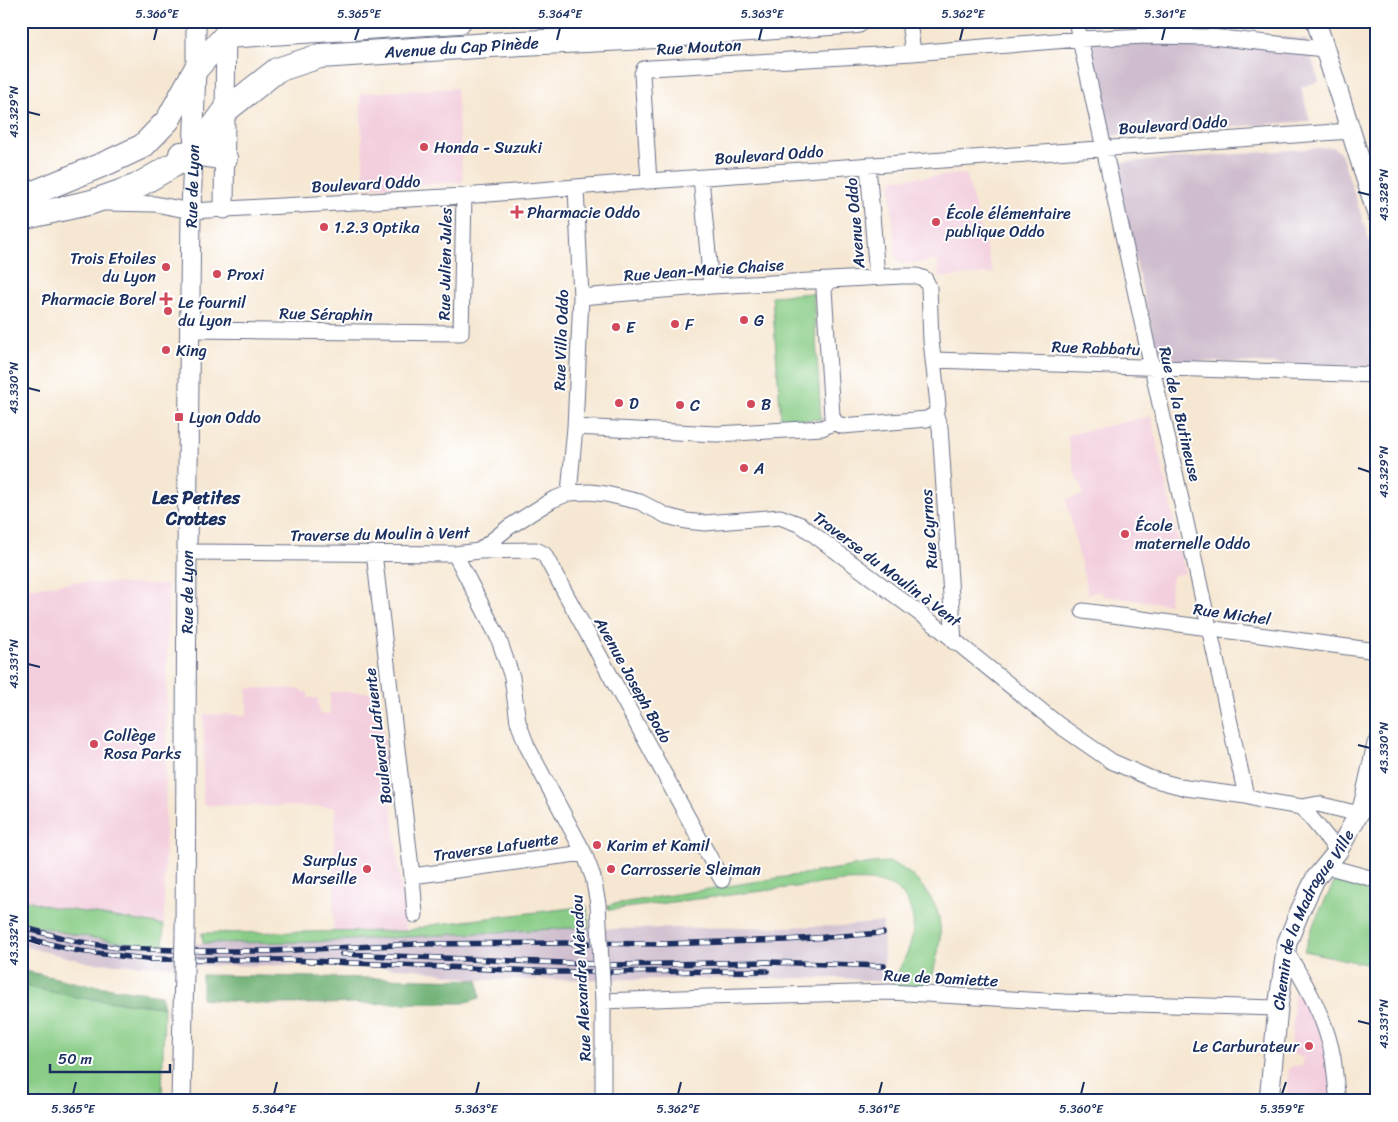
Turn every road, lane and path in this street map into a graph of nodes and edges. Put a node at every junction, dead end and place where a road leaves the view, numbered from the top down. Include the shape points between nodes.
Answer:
1 (196, 21) edge
2 (459, 21) edge
3 (858, 21) edge
4 (909, 21) edge
5 (1076, 21) edge
6 (225, 29) edge
7 (1320, 36) edge
8 (1079, 39) junction
9 (913, 53) junction
10 (196, 69) junction
11 (225, 111) junction
12 (1350, 131) junction
13 (1104, 148) junction
14 (194, 153) junction
15 (225, 158) junction
16 (109, 162) junction
17 (868, 165) junction
18 (701, 178) junction
19 (649, 181) junction
20 (576, 188) junction
21 (464, 196) junction
22 (21, 198) edge
23 (92, 202) junction
24 (224, 209) junction
25 (191, 211) junction
26 (1377, 214) edge
27 (21, 218) edge
28 (877, 277) junction
29 (830, 280) junction
30 (711, 286) junction
31 (580, 297) junction
32 (190, 330) junction
33 (461, 333) joint
34 (933, 360) junction
35 (1151, 367) junction
36 (1377, 375) edge
37 (935, 414) junction
38 (835, 422) junction
39 (575, 427) junction
40 (569, 493) junction
41 (479, 551) junction
42 (187, 552) junction
43 (374, 553) junction
44 (455, 554) junction
45 (1083, 611) dead end
46 (1210, 628) junction
47 (954, 642) junction
48 (1377, 651) edge
49 (1377, 744) edge
50 (1246, 796) junction
51 (1302, 807) junction
52 (1359, 814) junction
53 (1338, 851) junction
54 (584, 853) junction
55 (1326, 866) junction
56 (412, 876) junction
57 (722, 880) dead end
58 (1377, 880) edge
59 (415, 915) dead end
60 (1286, 951) junction
61 (603, 1001) junction
62 (1278, 1008) junction
63 (181, 1101) edge
64 (603, 1101) edge
65 (1269, 1101) edge
66 (1338, 1101) edge

1 - 10 street, Rue de Lyon
2 - 6 main road, Avenue du Cap Pinède
3 - 11 main road, Avenue du Cap Pinède via 320,56 278,70
4 - 9 street
5 - 8 street, Rue de la Butineuse
6 - 10 main road
6 - 11 street, Rue de Lyon
7 - 8 street, Rue Mouton
7 - 12 street
8 - 9 street, Rue Mouton
8 - 13 street, Rue de la Butineuse
9 - 19 street, Rue Mouton via 644,69
10 - 14 street, Rue de Lyon
10 - 16 main road via 168,120 144,146
11 - 14 main road, Avenue du Cap Pinède
11 - 15 street, Rue de Lyon
12 - 13 street, Boulevard Oddo
12 - 26 street
13 - 17 street, Boulevard Oddo
13 - 35 street, Rue de la Butineuse
14 - 15 main road
14 - 16 main road
14 - 23 main road via 137,186
14 - 25 street, Rue de Lyon
15 - 24 street, Rue de Lyon
16 - 22 main road
17 - 18 street, Boulevard Oddo
17 - 28 street, Avenue Oddo
18 - 19 street, Boulevard Oddo
18 - 30 street
19 - 20 street, Boulevard Oddo
20 - 21 street, Boulevard Oddo
20 - 31 street, Rue Villa Oddo
21 - 24 street, Boulevard Oddo
21 - 33 street, Rue Julien Jules
23 - 25 street, Boulevard Oddo via 155,204
23 - 27 main road
24 - 25 street, Boulevard Oddo
25 - 32 street, Rue de Lyon
28 - 29 street, Rue Jean-Marie Chaise
28 - 34 street, Rue Jean-Marie Chaise via 925,278 929,287
29 - 30 street, Rue Jean-Marie Chaise
29 - 38 street via 824,289
30 - 31 street, Rue Jean-Marie Chaise
31 - 39 street, Rue Villa Oddo
32 - 33 street, Rue Séraphin
32 - 42 street, Rue de Lyon
34 - 35 street, Rue Rabbatu
34 - 37 street, Rue Cyrnos via 938,405
35 - 36 street, Rue Rabbatu
35 - 46 street, Rue de la Butineuse
37 - 38 street via 915,421 842,426
37 - 47 street, Rue Cyrnos via 940,426
38 - 39 street via 822,428 717,434
39 - 40 street, Rue Villa Oddo
40 - 41 street, Traverse du Moulin à Vent via 509,527
40 - 47 street, Traverse du Moulin à Vent via 606,494 640,502 667,516 686,521 705,523 780,518 800,525
41 - 44 street, Traverse du Moulin à Vent
41 - 57 street, Avenue Joseph Bodo via 536,550 544,554
42 - 43 street, Traverse du Moulin à Vent
42 - 63 street, Rue de Lyon, bridge
43 - 44 street, Traverse du Moulin à Vent
43 - 56 street, Boulevard Lafuente
44 - 54 street, Rue Alexandre Méradou via 498,637 512,677 518,722 528,746
45 - 46 street, Rue Michel
46 - 48 street, Rue Michel
46 - 50 street, Rue de la Butineuse
47 - 50 street, Traverse du Moulin à Vent via 1059,725 1111,761 1152,779 1186,788
49 - 52 street, Chemin de la Madrague Ville via 1364,806
50 - 51 street, Traverse du Moulin à Vent
51 - 52 street, Traverse du Moulin à Vent via 1318,804
51 - 53 street
52 - 53 street, Chemin de la Madrague Ville
53 - 55 street, Chemin de la Madrague Ville
54 - 56 street, Traverse Lafuente
54 - 61 street, Rue Alexandre Méradou, bridge via 598,904
55 - 58 street
55 - 60 street, Chemin de la Madrague Ville via 1315,879
56 - 59 street, Boulevard Lafuente
60 - 62 street, Chemin de la Madrague Ville
60 - 66 street via 1320,1014 1333,1058
61 - 62 street, Rue de Damiette via 890,992 1064,1002
61 - 64 street, Rue Alexandre Méradou
62 - 65 street, Chemin de la Madrague Ville

